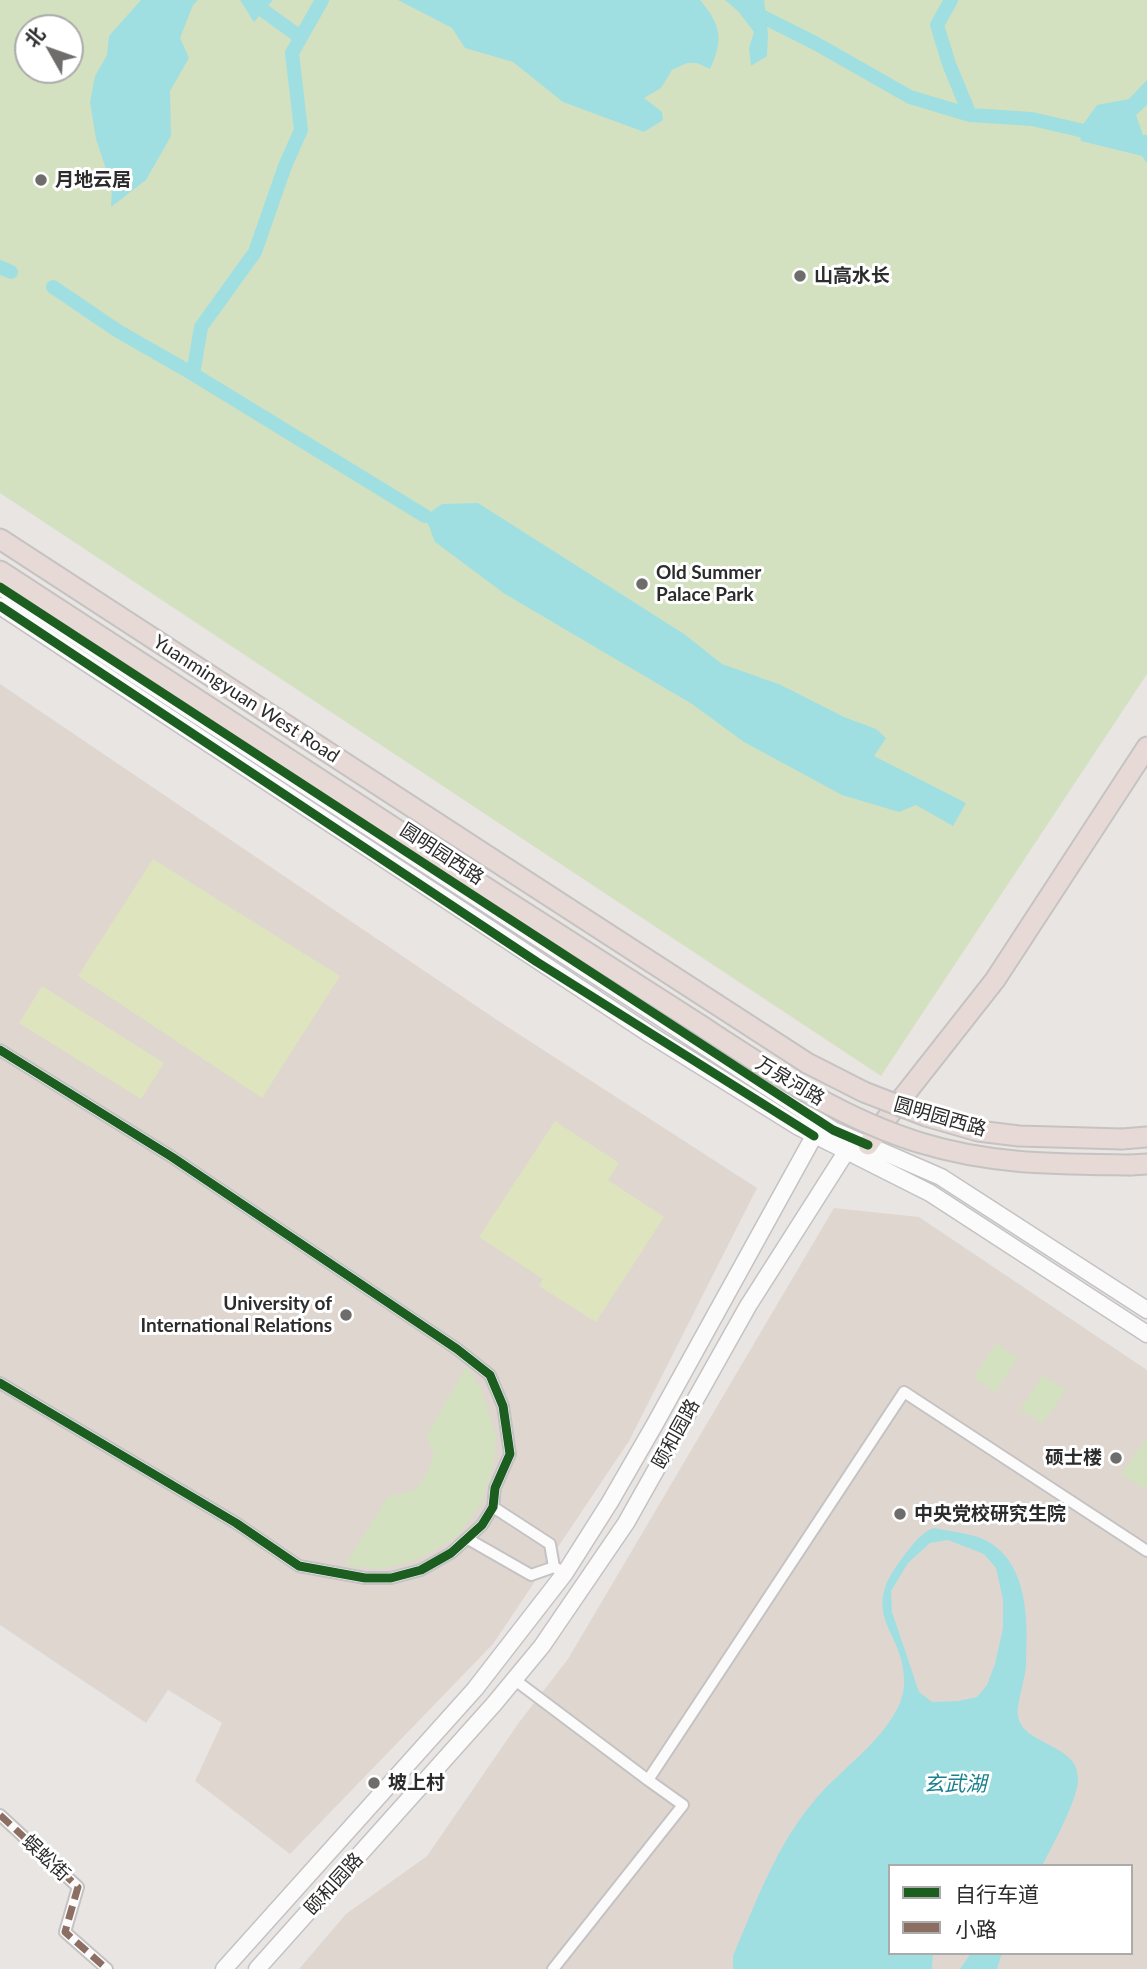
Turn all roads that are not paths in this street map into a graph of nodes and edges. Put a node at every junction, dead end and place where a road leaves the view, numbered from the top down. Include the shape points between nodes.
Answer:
1 (0, 539) edge
2 (0, 571) edge
3 (0, 587) edge
4 (0, 606) edge
5 (1147, 747) edge
6 (492, 859) joint
7 (474, 880) joint
8 (0, 1050) edge
9 (814, 1136) junction
10 (1147, 1137) edge
11 (868, 1145) junction
12 (846, 1152) junction
13 (1147, 1164) edge
14 (1147, 1310) edge
15 (1147, 1334) edge
16 (0, 1383) edge
17 (493, 1507) junction
18 (468, 1539) junction
19 (1147, 1551) edge
20 (559, 1570) junction
21 (515, 1679) junction
22 (648, 1780) junction
23 (0, 1815) edge
24 (107, 1969) edge
25 (224, 1969) edge
26 (257, 1969) edge
27 (553, 1969) edge

1 - 6 highway, Yuanmingyuan West Road
2 - 7 highway, Yuanmingyuan West Road
3 - 11 main road, 圆明园西路 via 833,1130
4 - 9 main road, 圆明园西路 via 537,962
5 - 11 highway via 995,980
6 - 10 highway, 圆明园西路, bridge via 807,1063 864,1092 978,1131 1019,1136
7 - 13 highway, 万泉河路, bridge via 791,1084 853,1118 921,1143 998,1160
8 - 17 street via 172,1157 442,1336 490,1375 503,1406 510,1454 495,1488
9 - 11 main road
9 - 12 main road, 圆明园西路
9 - 20 main road, 颐和园路 via 610,1502
11 - 12 main road
11 - 14 main road via 941,1177
12 - 15 main road via 930,1193
12 - 21 main road, 颐和园路 via 748,1306 626,1523
16 - 18 street via 236,1523 299,1566 391,1578 421,1570
17 - 18 street
17 - 20 street via 550,1544
18 - 20 street via 531,1575
19 - 22 street via 904,1392
20 - 25 main road, 颐和园路 via 475,1689
21 - 22 street
21 - 26 main road, 颐和园路
22 - 27 street via 683,1805
23 - 24 street, 蜈蚣街 via 78,1887 65,1932

